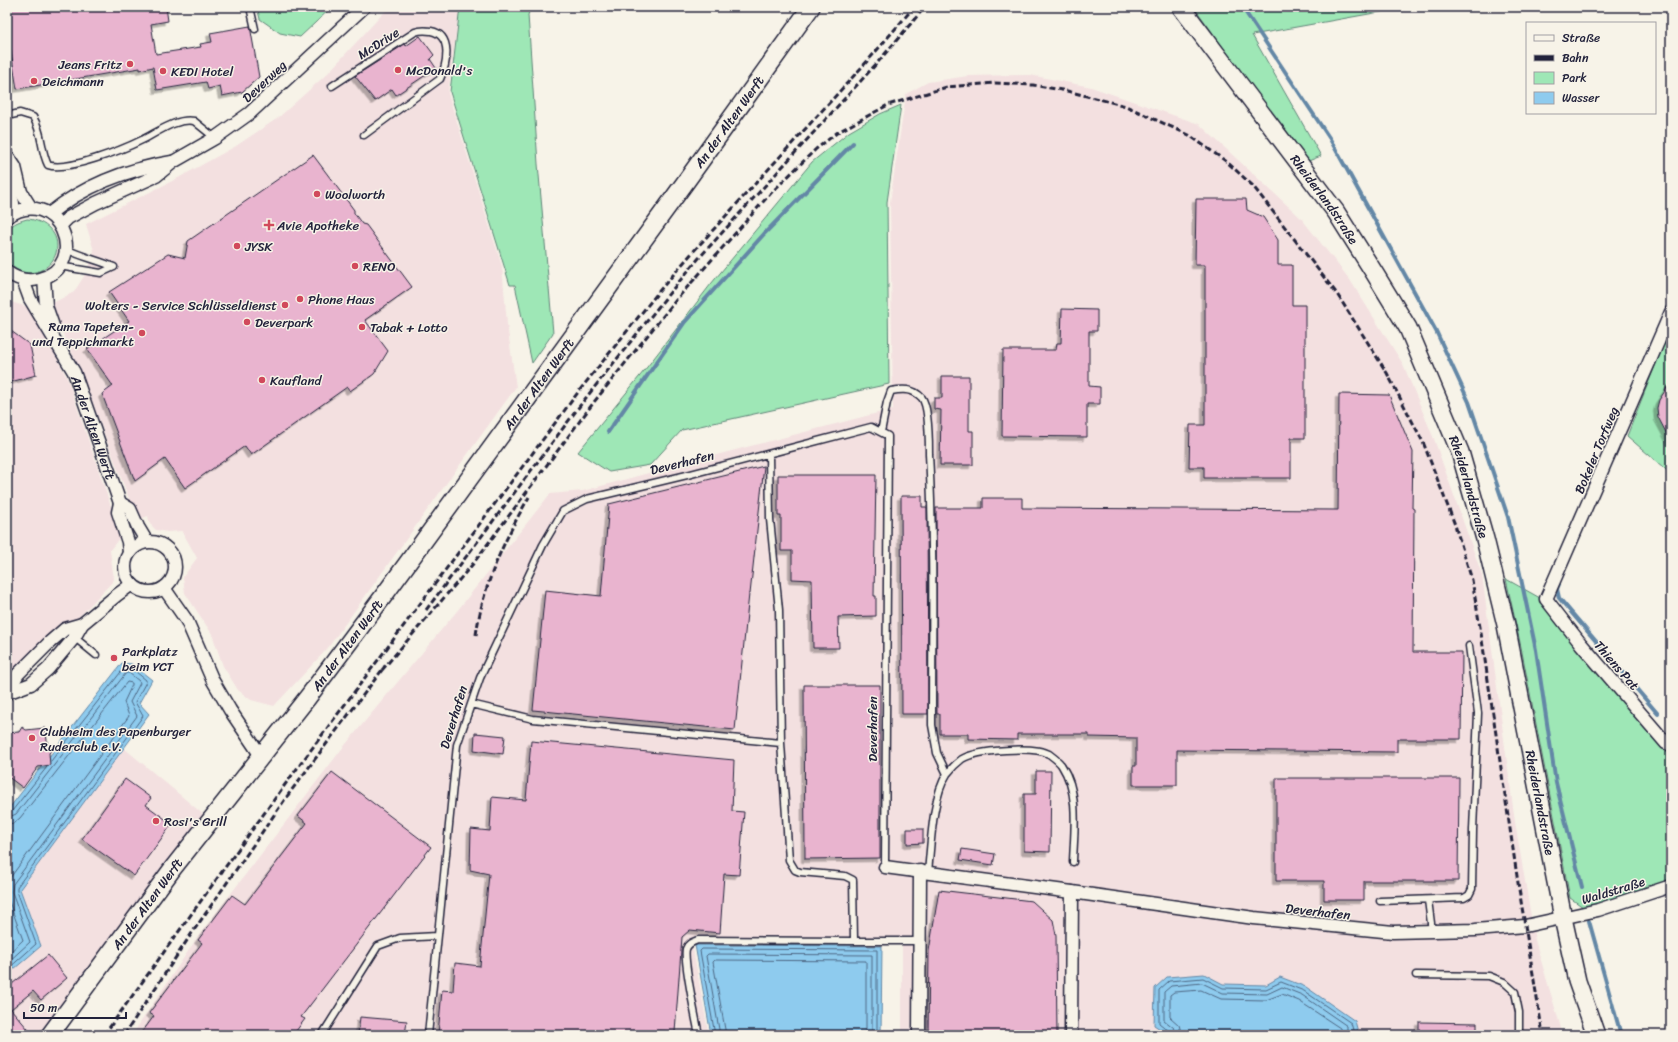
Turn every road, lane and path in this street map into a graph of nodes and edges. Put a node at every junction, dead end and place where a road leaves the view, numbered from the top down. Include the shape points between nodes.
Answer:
1 (250, 7) edge
2 (364, 7) edge
3 (811, 7) edge
4 (1181, 7) edge
5 (255, 29) dead end
6 (332, 86) dead end
7 (7, 116) edge
8 (364, 135) dead end
9 (215, 138) junction
10 (7, 154) edge
11 (7, 159) edge
12 (173, 162) junction
13 (7, 180) edge
14 (31, 208) junction
15 (10, 214) edge
16 (49, 214) junction
17 (61, 225) junction
18 (66, 249) junction
19 (59, 266) junction
20 (7, 272) edge
21 (44, 278) junction
22 (23, 280) junction
23 (1671, 312) edge
24 (64, 353) junction
25 (881, 432) junction
26 (769, 454) junction
27 (120, 503) junction
28 (147, 542) junction
29 (129, 553) junction
30 (132, 584) junction
31 (164, 588) junction
32 (1546, 599) joint
33 (82, 624) junction
34 (65, 629) junction
35 (74, 638) junction
36 (1469, 646) dead end
37 (96, 655) dead end
38 (7, 693) edge
39 (471, 704) junction
40 (781, 743) junction
41 (1671, 745) edge
42 (261, 756) junction
43 (947, 774) junction
44 (1073, 862) dead end
45 (885, 867) joint
46 (924, 872) junction
47 (1671, 886) edge
48 (1072, 892) junction
49 (1428, 900) junction
50 (1380, 901) dead end
51 (1563, 918) junction
52 (1432, 931) junction
53 (437, 936) junction
54 (854, 941) junction
55 (920, 941) junction
56 (1416, 975) dead end
57 (50, 1035) edge
58 (322, 1035) edge
59 (428, 1035) edge
60 (699, 1035) edge
61 (919, 1035) edge
62 (1071, 1035) edge
63 (1519, 1035) edge
64 (1596, 1035) edge

1 - 5 lane
2 - 9 street, Deverweg via 250,113
3 - 42 street, An der Alten Werft via 390,587
4 - 51 street, Rheiderlandstraße via 1336,212 1408,328 1435,391 1460,452 1506,625
6 - 8 lane, McDrive via 419,30 434,32 441,36 446,54 440,79
7 - 9 lane via 20,113 33,117 39,126 45,160 53,167 73,165 109,154 178,122 194,121
9 - 12 street, Deverweg
10 - 11 street
10 - 14 street via 15,167 21,192
12 - 16 street, Deverweg via 154,165 84,190
12 - 17 street, Deverweg via 156,176 96,203 68,218
13 - 15 street via 13,203
14 - 15 street
14 - 16 street
16 - 17 street
17 - 18 street
18 - 19 street
18 - 19 lane via 114,267 101,273
19 - 21 street
20 - 22 street
21 - 22 street via 34,281
21 - 24 street, An der Alten Werft via 46,306
22 - 24 street, An der Alten Werft via 30,299
23 - 32 street, Bokeler Torfweg
24 - 27 street, An der Alten Werft via 74,372
25 - 26 lane, Deverhafen via 871,427
25 - 43 lane via 891,391 913,391 922,398 927,416 932,497 932,725 937,753
25 - 45 lane, Deverhafen via 888,436
26 - 39 lane, Deverhafen via 587,499 563,511 542,545 480,678
26 - 40 lane via 770,519 779,610
27 - 28 street, An der Alten Werft via 130,509
27 - 29 street, An der Alten Werft via 118,512
28 - 29 street
28 - 31 street via 160,544 173,556 173,578
29 - 30 street via 125,568
30 - 31 street via 137,589 151,593
30 - 33 street
31 - 42 street via 187,622 213,680 230,710
32 - 41 street, Thiens Pat via 1666,744
33 - 34 street
33 - 35 street
34 - 35 lane
34 - 38 street via 18,674
35 - 37 lane
35 - 38 street via 48,669 31,684
36 - 49 lane via 1478,713 1472,889 1464,898
39 - 40 lane via 533,719
39 - 53 lane, Deverhafen via 457,746
40 - 54 lane via 789,860 795,870 800,872 845,876 853,880
42 - 57 street, An der Alten Werft via 173,868
43 - 44 lane via 961,760 978,753 1033,750 1048,754 1062,765 1074,795
43 - 46 lane via 938,798
45 - 46 street, Deverhafen
46 - 48 street, Deverhafen
46 - 55 street
47 - 51 street, Waldstraße via 1598,910
48 - 52 street, Deverhafen via 1254,918 1392,932
48 - 62 street
49 - 50 lane
49 - 52 lane
51 - 52 street, Deverhafen via 1525,926
51 - 64 street, Rheiderlandstraße via 1577,981
53 - 58 lane via 400,938 378,946
53 - 59 lane, Deverhafen
54 - 55 lane
54 - 60 lane via 690,942 686,948 686,963
55 - 61 street
56 - 63 lane via 1489,976 1504,982 1515,992 1519,1012

